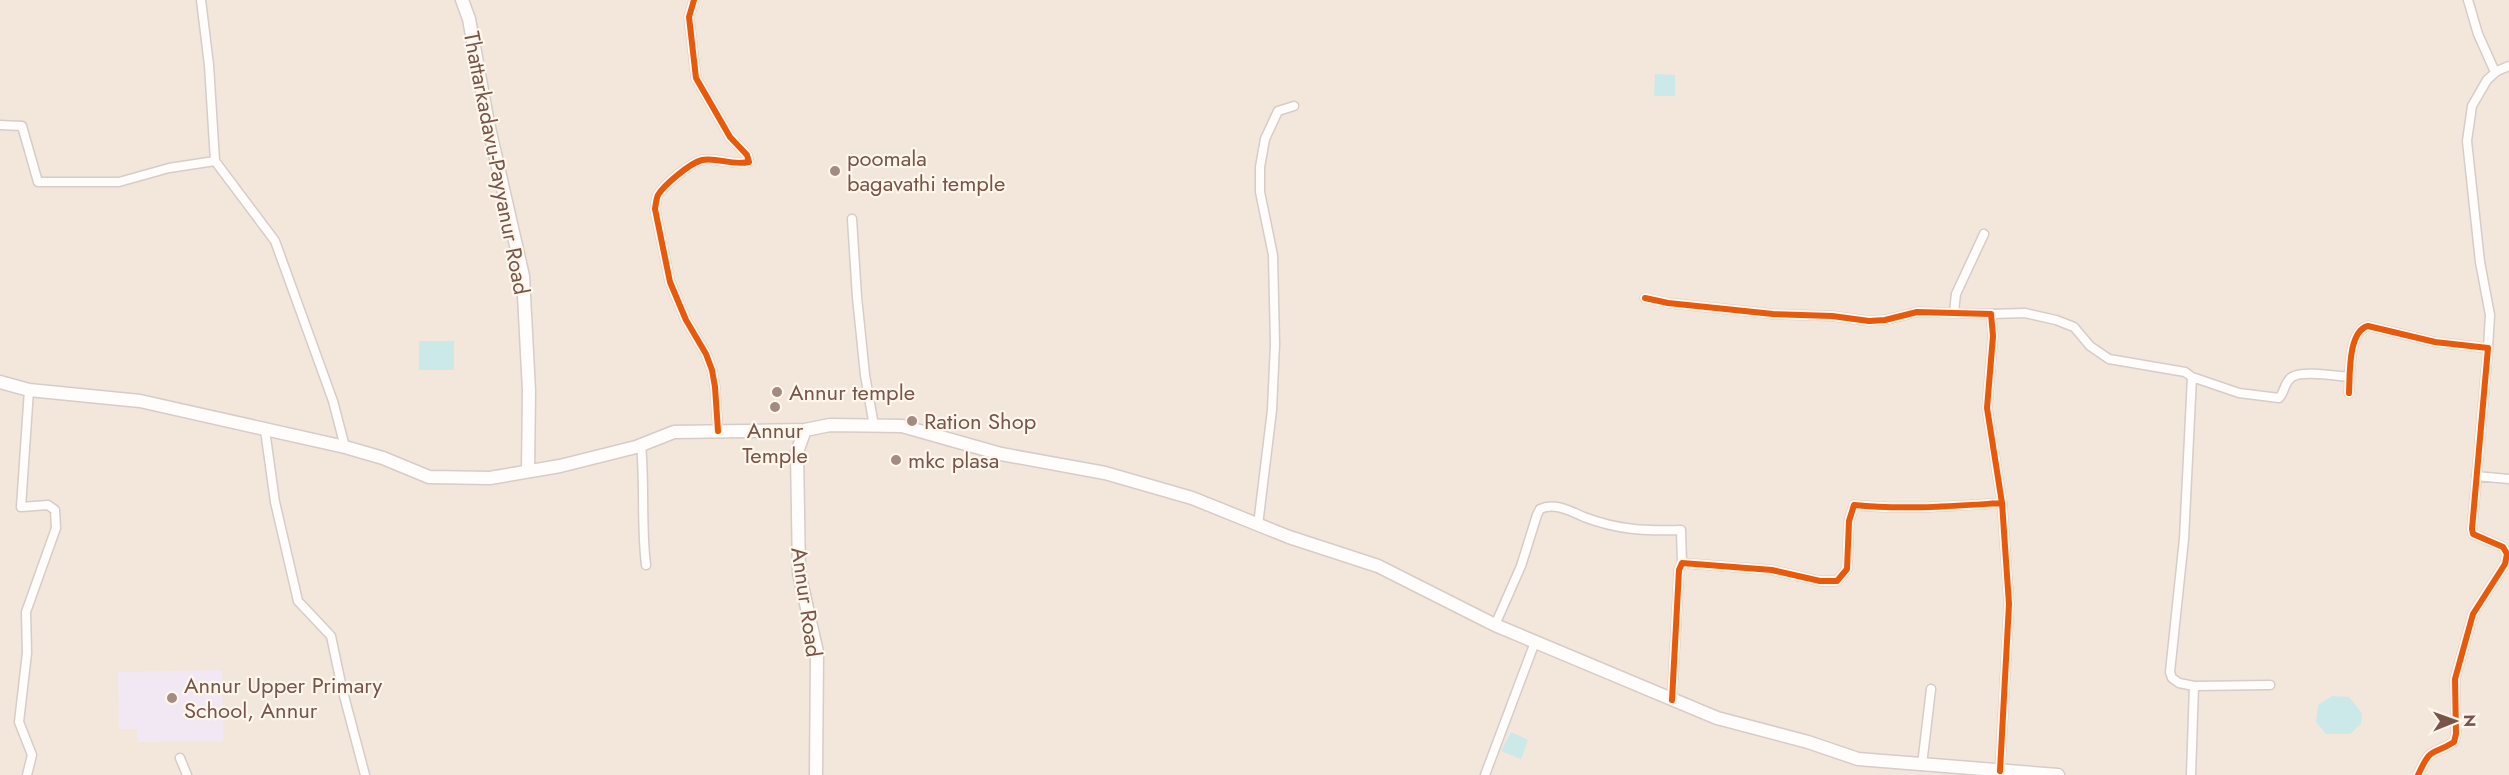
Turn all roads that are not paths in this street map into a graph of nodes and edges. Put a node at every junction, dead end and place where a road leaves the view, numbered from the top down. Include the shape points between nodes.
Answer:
1 (201, 0) edge
2 (462, 0) edge
3 (694, 0) edge
4 (2466, 1) edge
5 (2509, 66) edge
6 (2495, 72) junction
7 (1294, 106) dead end
8 (0, 125) edge
9 (215, 161) junction
10 (852, 219) dead end
11 (1984, 234) dead end
12 (1645, 298) dead end
13 (1954, 312) junction
14 (1991, 314) junction
15 (2488, 348) junction
16 (2192, 377) junction
17 (2350, 377) junction
18 (0, 382) edge
19 (29, 390) junction
20 (2349, 393) dead end
21 (874, 426) junction
22 (266, 430) junction
23 (805, 430) junction
24 (718, 431) junction
25 (641, 445) junction
26 (345, 447) junction
27 (528, 471) junction
28 (2476, 476) junction
29 (2509, 479) edge
30 (2002, 503) junction
31 (1258, 525) junction
32 (1682, 563) junction
33 (646, 565) dead end
34 (1495, 625) junction
35 (1535, 642) junction
36 (2270, 685) dead end
37 (2194, 686) junction
38 (1931, 689) dead end
39 (1672, 700) junction
40 (180, 758) dead end
41 (1922, 765) junction
42 (2000, 771) junction
43 (2017, 774) edge
44 (27, 775) edge
45 (187, 775) edge
46 (365, 775) edge
47 (816, 775) edge
48 (1485, 775) edge
49 (2058, 775) edge
50 (2191, 775) edge
51 (2418, 775) edge

1 - 9 street
2 - 27 main road, Thattarkadavu-Payyanur Road via 522,276 529,391
3 - 24 street via 689,18 696,78 748,162 701,160 672,180 657,197 655,209 670,282 712,370
4 - 6 street
5 - 6 street
6 - 15 street via 2472,106 2467,141 2490,315
7 - 31 street via 1278,111 1265,139 1260,167 1260,192 1273,255 1275,344 1272,410
8 - 9 street via 22,126 38,182 119,182
9 - 26 street via 275,241 333,401
10 - 21 street via 856,297
11 - 13 street via 1956,294
12 - 13 street via 1869,321 1917,312
13 - 14 street
14 - 16 street via 2025,313 2056,320 2074,327 2090,346 2109,359 2185,372
14 - 30 street via 1988,408
15 - 17 street via 2435,342 2368,326 2356,332
15 - 28 street
16 - 17 street via 2239,393 2279,398 2293,376 2305,373
16 - 37 street via 2185,530 2170,672 2180,683
17 - 20 street
18 - 19 main road
19 - 22 main road via 140,401
19 - 44 street via 21,507 48,505 55,510 56,528 26,612 27,653 19,722 32,755
21 - 23 main road via 830,425
21 - 31 main road via 903,426 1001,454 1104,473 1192,498
22 - 26 main road
22 - 46 street via 275,502 298,601 332,636
23 - 24 main road
23 - 47 main road, Annur Road via 797,452 799,562 817,652
24 - 25 main road via 674,432
25 - 27 main road
25 - 33 street
26 - 27 main road via 429,477 490,478
28 - 29 street
28 - 51 street via 2473,534 2499,544 2507,554 2505,564 2473,614 2455,679 2454,742 2433,750
30 - 32 street via 1854,505 1849,521 1847,569 1837,580
30 - 42 street via 2009,604
31 - 34 main road via 1378,566
32 - 34 street via 1681,530 1633,531 1561,507 1544,507 1537,515 1521,566
32 - 39 street
34 - 35 main road
35 - 39 main road
35 - 48 street
36 - 37 street
37 - 50 street
38 - 41 street
39 - 41 main road via 1717,718 1858,759
40 - 45 street
41 - 42 main road
42 - 43 main road
43 - 49 main road

